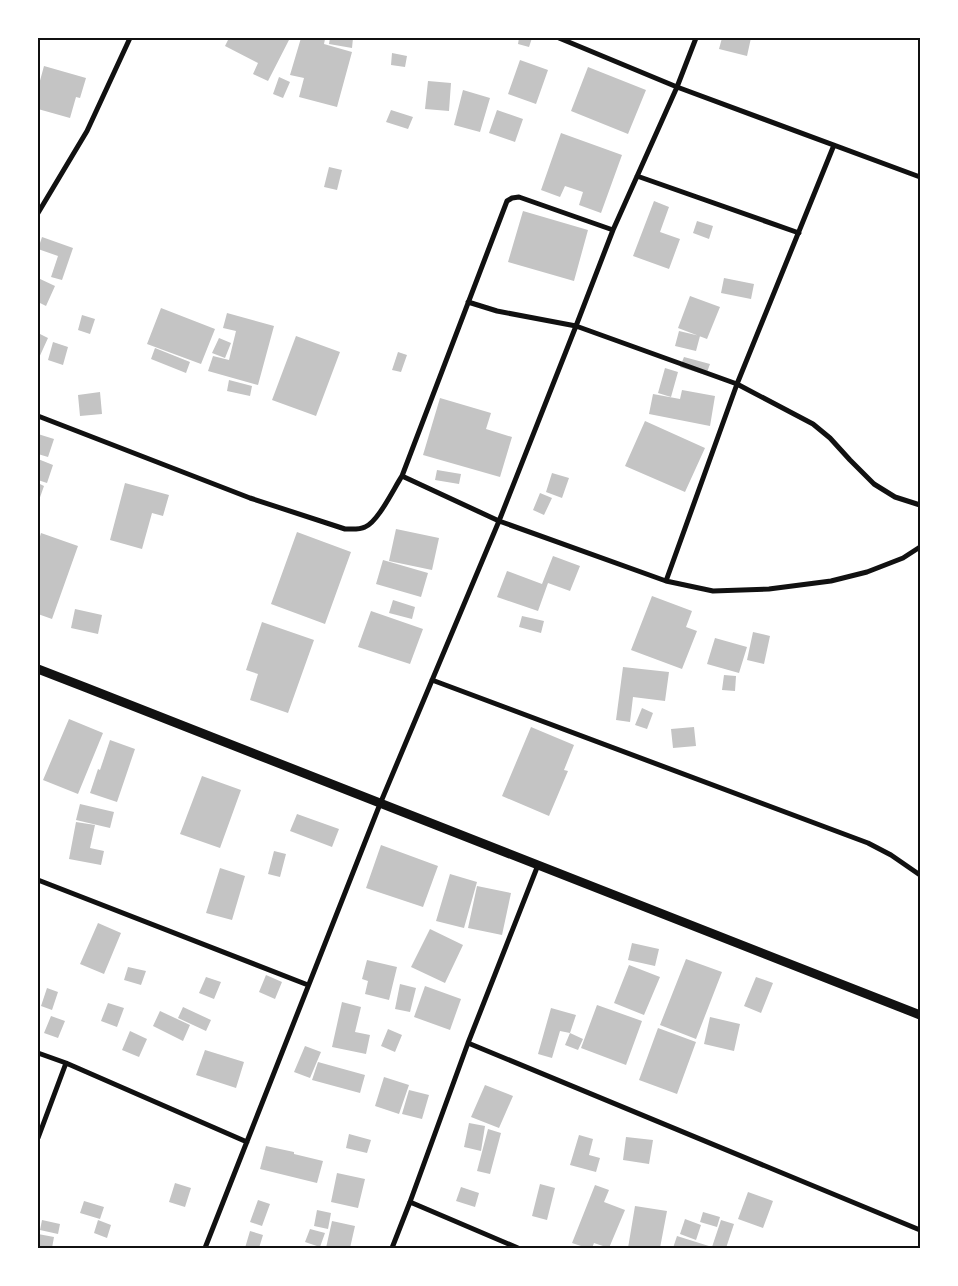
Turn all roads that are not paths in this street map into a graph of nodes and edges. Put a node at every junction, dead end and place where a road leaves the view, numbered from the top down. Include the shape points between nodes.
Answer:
1 (130, 38) edge
2 (559, 38) edge
3 (696, 38) edge
4 (575, 40) edge
5 (677, 87) junction
6 (834, 145) junction
7 (636, 176) junction
8 (920, 177) edge
9 (38, 213) edge
10 (613, 230) junction
11 (799, 233) junction
12 (468, 302) junction
13 (576, 326) junction
14 (737, 384) junction
15 (38, 416) edge
16 (402, 476) junction
17 (920, 505) edge
18 (499, 521) junction
19 (920, 547) edge
20 (666, 581) junction
21 (38, 670) edge
22 (432, 680) junction
23 (380, 804) junction
24 (538, 865) junction
25 (920, 875) edge
26 (38, 880) edge
27 (308, 985) junction
28 (920, 1015) edge
29 (468, 1043) junction
30 (38, 1053) edge
31 (66, 1063) junction
32 (38, 1138) edge
33 (247, 1142) junction
34 (410, 1202) junction
35 (920, 1230) edge
36 (205, 1248) edge
37 (392, 1248) edge
38 (518, 1248) edge

1 - 9 street via 87,131
2 - 4 street
3 - 5 street
4 - 5 street
5 - 6 street
5 - 7 street
6 - 8 street
6 - 11 street
7 - 10 street
7 - 11 street
10 - 12 street via 519,197 512,198 507,201
10 - 13 street
11 - 14 street
12 - 13 street
12 - 16 street
13 - 14 street
13 - 18 street
14 - 17 street via 813,424 874,484 895,497
14 - 20 street
15 - 16 street via 250,498 345,530 366,527 377,516
16 - 18 street
18 - 20 street
18 - 22 street
19 - 20 street via 867,572 814,584 713,591
21 - 23 street
22 - 23 street
22 - 25 street via 868,843
23 - 24 street
23 - 27 street
24 - 28 street
24 - 29 street
26 - 27 street
27 - 33 street
29 - 34 street
29 - 35 street
30 - 31 street
31 - 32 street
31 - 33 street
33 - 36 street
34 - 37 street
34 - 38 street

